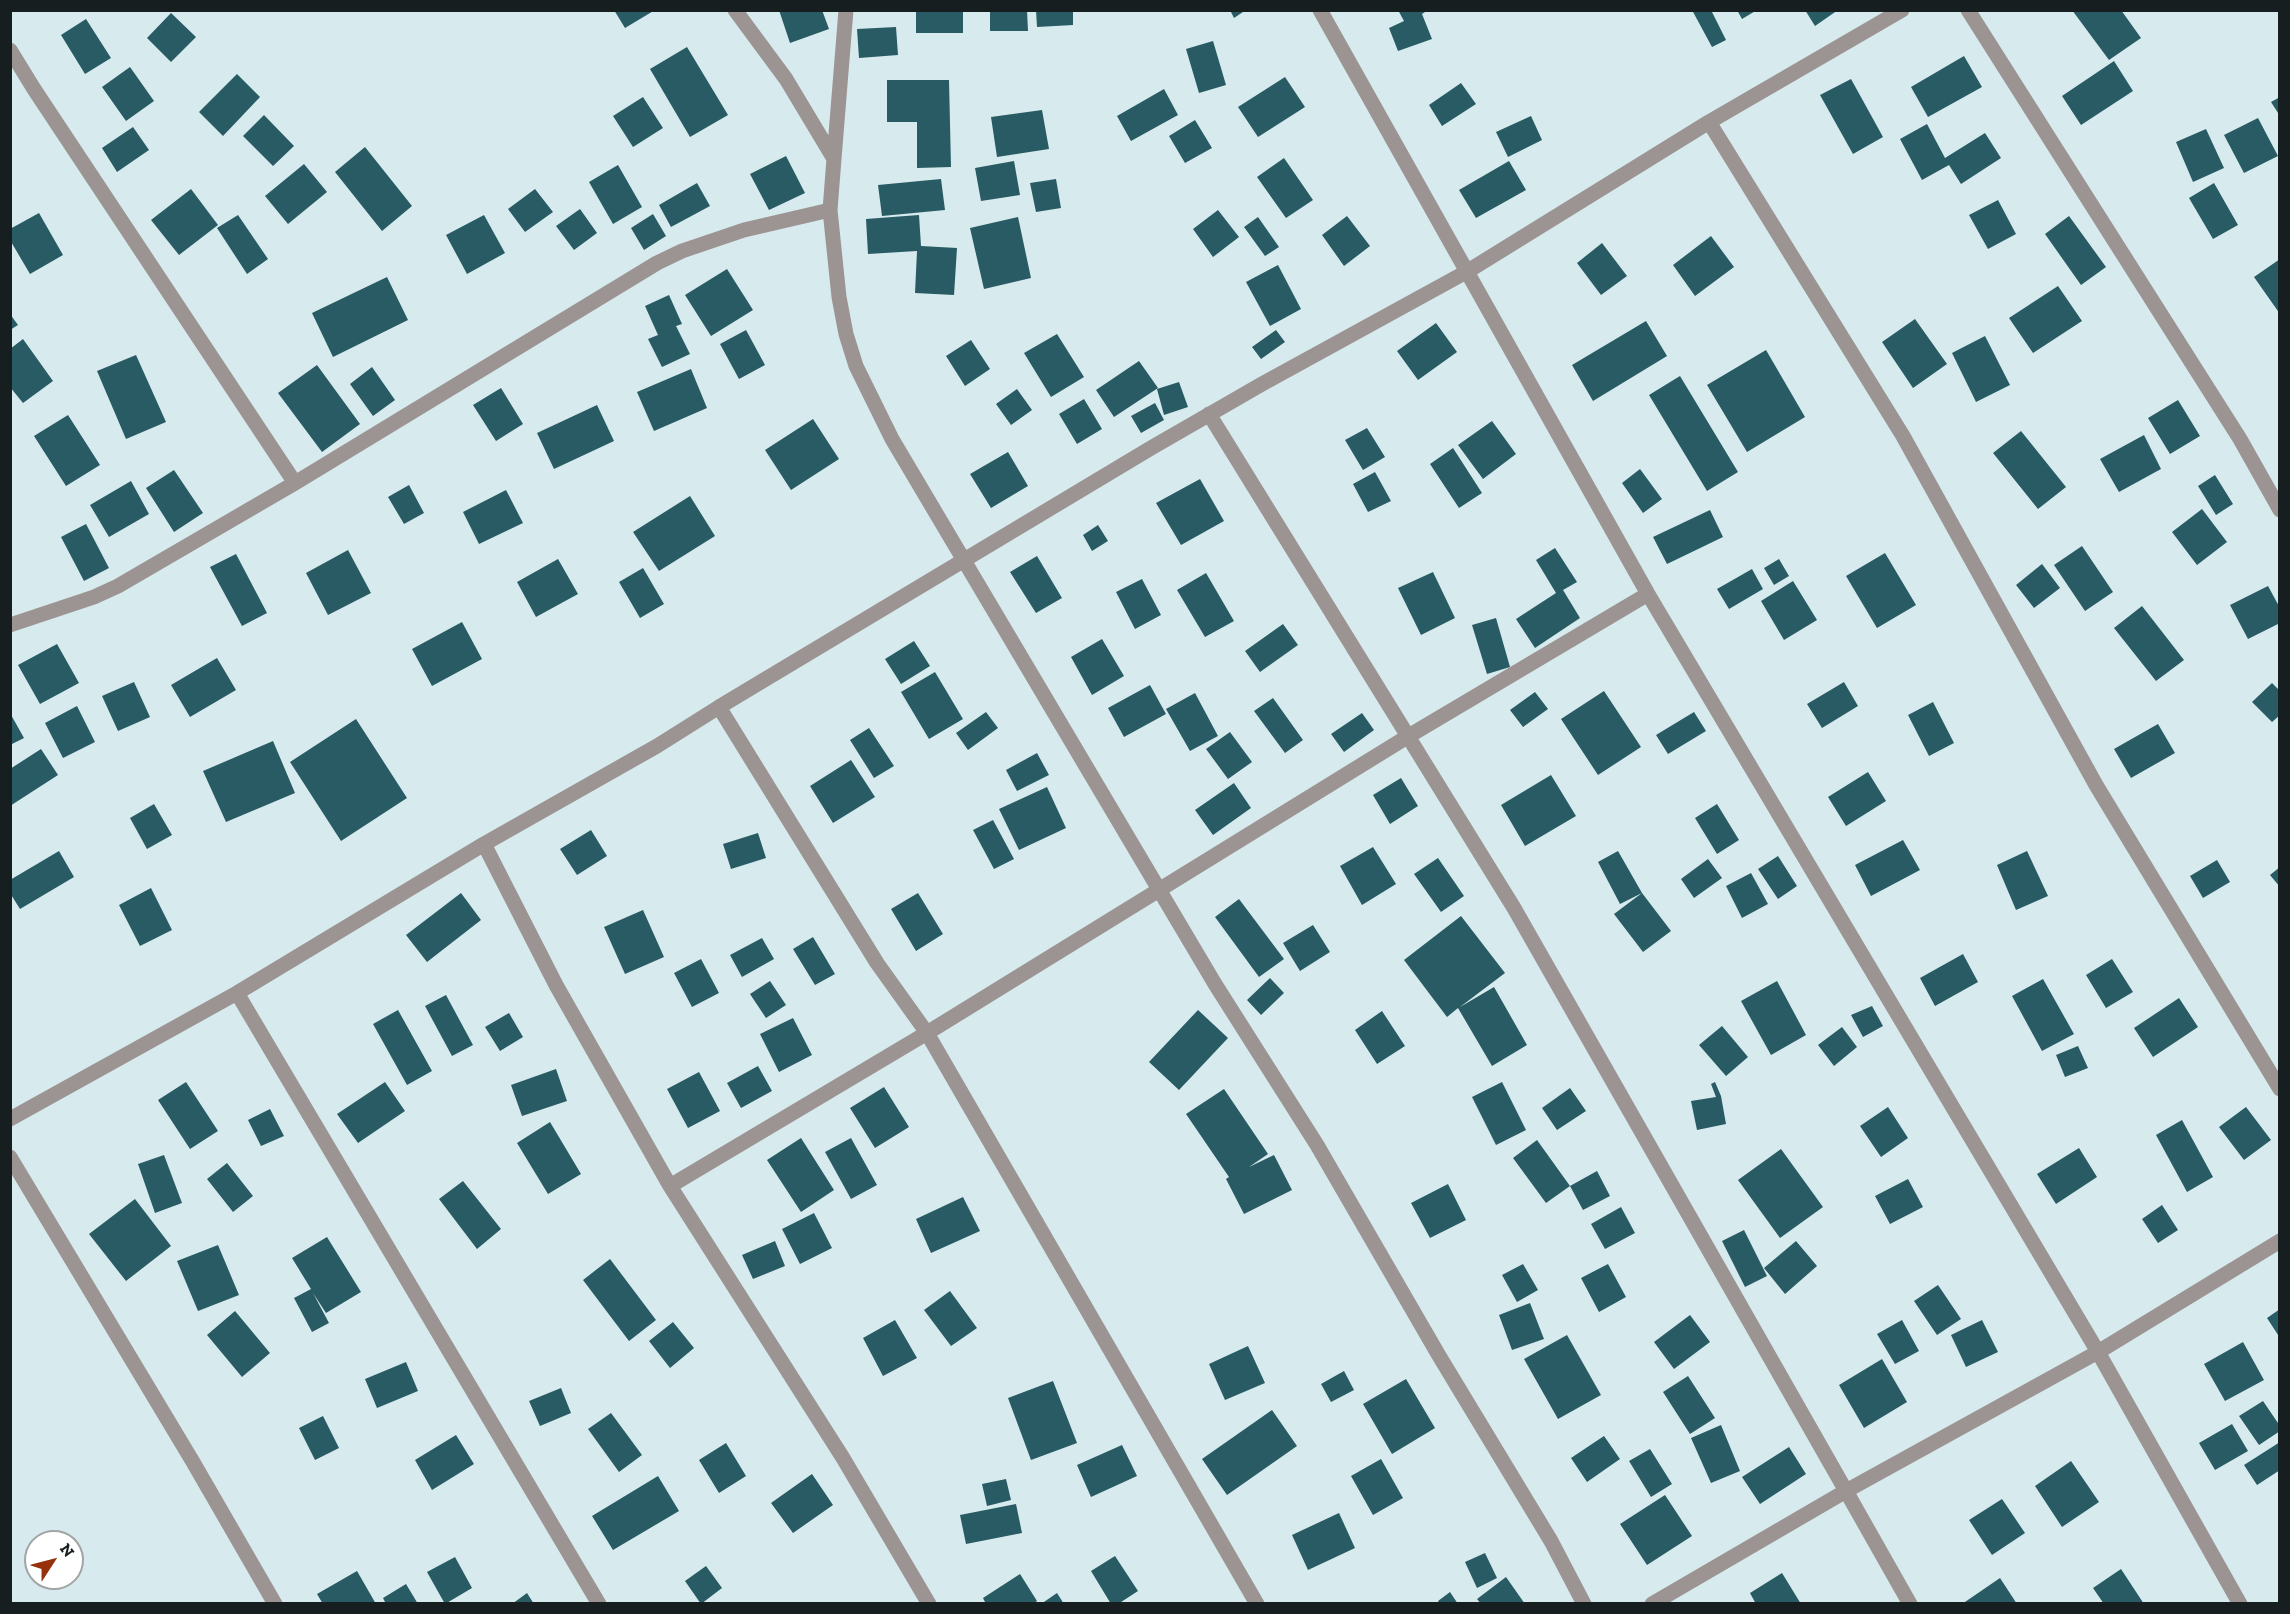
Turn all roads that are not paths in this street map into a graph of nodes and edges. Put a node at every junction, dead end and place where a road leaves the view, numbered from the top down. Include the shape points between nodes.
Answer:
1 (735, 10) edge
2 (846, 10) edge
3 (1320, 10) edge
4 (1902, 10) edge
5 (1968, 10) edge
6 (10, 50) edge
7 (1709, 122) junction
8 (834, 159) junction
9 (830, 210) junction
10 (1468, 271) junction
11 (1209, 414) junction
12 (294, 483) junction
13 (2280, 510) edge
14 (964, 559) junction
15 (1648, 594) junction
16 (10, 625) edge
17 (719, 707) junction
18 (1407, 737) junction
19 (484, 844) junction
20 (1159, 889) junction
21 (237, 993) junction
22 (927, 1033) junction
23 (2280, 1089) edge
24 (10, 1119) edge
25 (10, 1157) edge
26 (670, 1186) junction
27 (2280, 1241) edge
28 (2098, 1352) junction
29 (1846, 1491) junction
30 (275, 1604) edge
31 (599, 1604) edge
32 (929, 1604) edge
33 (1257, 1604) edge
34 (1584, 1604) edge
35 (1652, 1604) edge
36 (1910, 1604) edge
37 (2240, 1604) edge

1 - 8 street via 786,79
2 - 8 street
3 - 10 street
4 - 7 street
5 - 13 street via 2240,439
6 - 12 street
7 - 10 street
7 - 23 street via 1903,436 2096,785
8 - 9 street
9 - 12 street via 744,230 665,259
9 - 14 street via 846,334 856,366 892,439
10 - 11 street
10 - 15 street
11 - 14 street
11 - 18 street
12 - 16 street via 118,586
14 - 17 street
14 - 20 street
15 - 18 street
15 - 28 street
17 - 19 street
17 - 22 street via 877,963
18 - 20 street
18 - 29 street via 1514,908
19 - 21 street
19 - 26 street via 555,985
20 - 22 street
20 - 34 street via 1317,1145 1551,1541
21 - 24 street
21 - 31 street
22 - 26 street
22 - 33 street
25 - 30 street
26 - 32 street via 843,1458
27 - 28 street
28 - 29 street
28 - 37 street
29 - 35 street
29 - 36 street

